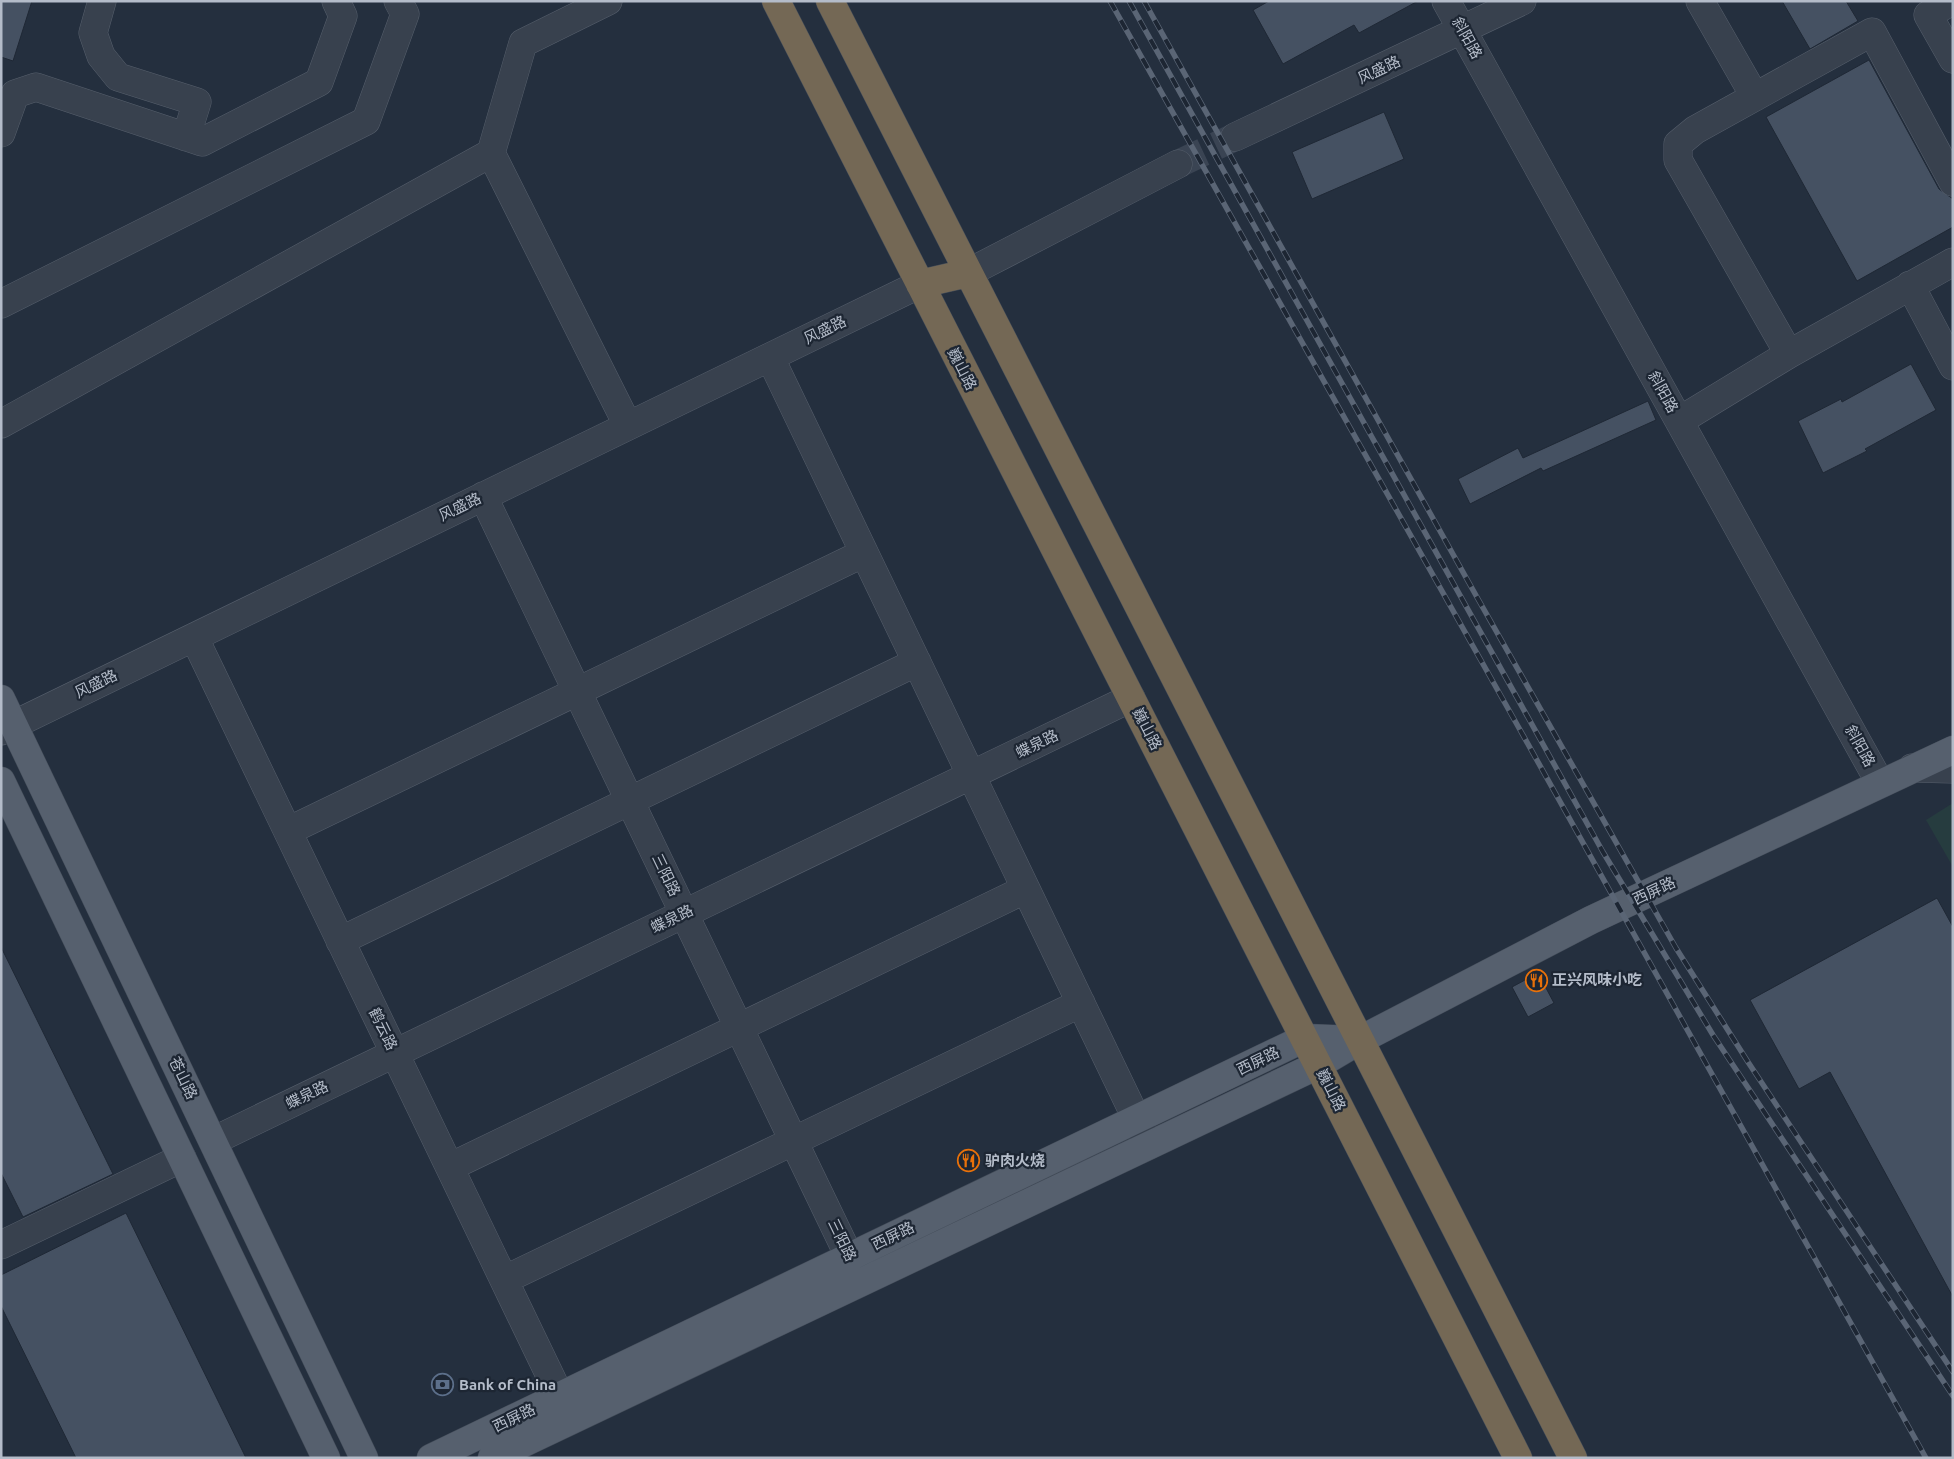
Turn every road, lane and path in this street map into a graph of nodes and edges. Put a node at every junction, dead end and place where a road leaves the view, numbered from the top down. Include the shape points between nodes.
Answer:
1 (102, 1) edge
2 (336, 1) edge
3 (398, 1) edge
4 (608, 1) edge
5 (776, 1) edge
6 (830, 1) edge
7 (1446, 1) edge
8 (1522, 1) edge
9 (1700, 1) edge
10 (1952, 1) edge
11 (1462, 30) junction
12 (1953, 59) edge
13 (1755, 97) junction
14 (1, 133) edge
15 (186, 137) junction
16 (1235, 137) tunnel mouth
17 (491, 153) junction
18 (1178, 164) tunnel mouth
19 (1953, 182) edge
20 (1953, 262) edge
21 (968, 273) junction
22 (920, 284) junction
23 (1910, 285) junction
24 (1, 304) edge
25 (1789, 354) junction
26 (770, 357) junction
27 (1953, 366) edge
28 (1679, 422) junction
29 (1, 424) edge
30 (628, 426) junction
31 (483, 496) junction
32 (864, 553) junction
33 (194, 637) junction
34 (917, 662) junction
35 (577, 691) junction
36 (1131, 698) junction
37 (1, 699) edge
38 (7, 728) edge
39 (1953, 750) edge
40 (1912, 768) junction
41 (1953, 770) edge
42 (971, 775) junction
43 (1, 781) edge
44 (1880, 783) junction
45 (630, 801) junction
46 (288, 831) junction
47 (1026, 889) junction
48 (684, 913) junction
49 (340, 940) junction
50 (1081, 1003) junction
51 (739, 1028) junction
52 (1305, 1038) junction
53 (1360, 1040) junction
54 (394, 1053) junction
55 (1318, 1065) junction
56 (1137, 1119) junction
57 (213, 1141) junction
58 (794, 1141) junction
59 (1149, 1145) junction
60 (182, 1158) junction
61 (450, 1168) junction
62 (1, 1245) edge
63 (850, 1257) junction
64 (504, 1280) junction
65 (862, 1282) junction
66 (560, 1396) junction
67 (571, 1420) junction
68 (326, 1458) edge
69 (364, 1458) edge
70 (431, 1458) edge
71 (492, 1458) edge
72 (1518, 1458) edge
73 (1573, 1458) edge

1 - 15 street via 93,33 100,56 118,77 197,102
2 - 15 street via 343,16 319,82 202,142
3 - 24 street via 404,14 366,121
4 - 17 street via 523,43
5 - 22 highway, 巍山路
6 - 21 highway
7 - 11 street, 斜阳路
8 - 11 street, 风盛路
9 - 13 street
10 - 12 street via 1928,15
11 - 16 street, 风盛路
11 - 28 street, 斜阳路
13 - 19 street via 1872,32
13 - 25 street via 1695,130 1678,144 1678,160
14 - 15 street via 14,94 36,87
17 - 29 street
17 - 30 street
18 - 21 street
20 - 23 street
21 - 22 highway
21 - 53 highway
22 - 26 street, 风盛路
22 - 36 highway, 巍山路
23 - 25 street
23 - 27 street
25 - 28 street
26 - 30 street, 风盛路
26 - 32 street
28 - 44 street, 斜阳路
30 - 31 street, 风盛路
31 - 33 street, 风盛路
31 - 35 street, 三阳路
32 - 34 street
32 - 35 street
33 - 38 street, 风盛路
33 - 46 street, 鹤云路
34 - 42 street
34 - 45 street
35 - 45 street, 三阳路
35 - 46 street
36 - 42 street, 蝶泉路
36 - 52 highway, 巍山路
37 - 38 main road, 苍山路
38 - 57 main road, 苍山路
39 - 40 main road, 西屏路
40 - 41 street
40 - 44 main road, 西屏路
42 - 47 street
42 - 48 street, 蝶泉路
43 - 60 main road
44 - 53 main road, 西屏路 via 1591,920
45 - 48 street, 三阳路
45 - 49 street
46 - 49 street, 鹤云路
47 - 50 street
47 - 51 street
48 - 51 street, 三阳路
48 - 54 street, 蝶泉路
49 - 54 street, 鹤云路
50 - 56 street
50 - 58 street
51 - 58 street, 三阳路
51 - 61 street
52 - 53 main road, 西屏路
52 - 55 highway, 巍山路
52 - 56 main road, 西屏路
53 - 55 main road, 西屏路
53 - 73 highway
54 - 57 street, 蝶泉路
54 - 61 street, 鹤云路
55 - 59 main road, 西屏路
55 - 72 highway, 巍山路
56 - 59 street
56 - 63 main road, 西屏路
57 - 69 main road, 苍山路
58 - 63 street, 三阳路
58 - 64 street
59 - 65 main road, 西屏路
60 - 62 street
60 - 68 main road
61 - 64 street, 鹤云路
63 - 65 street, 三阳路
63 - 66 main road, 西屏路
64 - 66 street, 鹤云路
65 - 67 main road, 西屏路
66 - 67 street, 鹤云路
66 - 70 main road, 西屏路
67 - 71 main road, 西屏路

